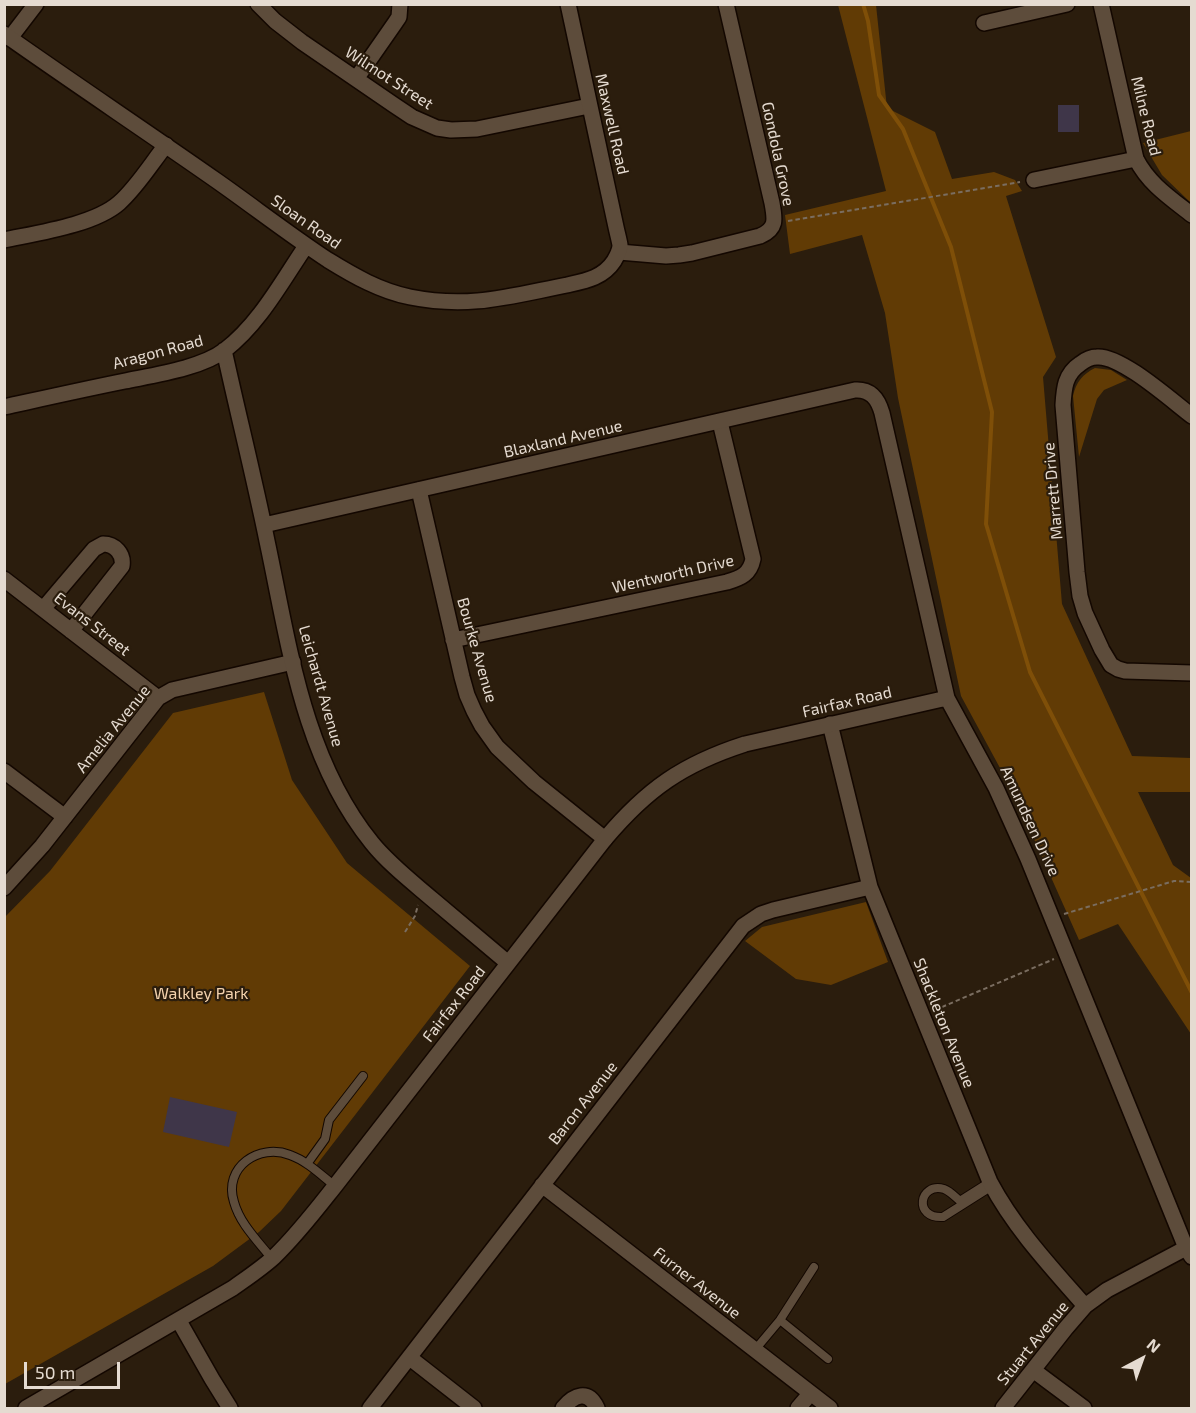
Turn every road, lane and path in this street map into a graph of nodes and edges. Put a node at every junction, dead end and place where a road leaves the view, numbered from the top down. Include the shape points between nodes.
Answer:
1 (36, 4) edge
2 (258, 4) edge
3 (400, 4) edge
4 (568, 4) edge
5 (726, 4) edge
6 (1067, 4) edge
7 (1101, 4) edge
8 (984, 23) dead end
9 (7, 36) edge
10 (356, 79) junction
11 (589, 106) junction
12 (166, 145) junction
13 (1136, 159) junction
14 (1034, 180) joint
15 (1191, 215) edge
16 (774, 223) junction
17 (4, 240) edge
18 (306, 246) junction
19 (619, 252) junction
20 (224, 350) junction
21 (870, 392) joint
22 (4, 407) edge
23 (1191, 416) edge
24 (720, 422) junction
25 (419, 490) junction
26 (264, 525) junction
27 (4, 579) edge
28 (43, 609) junction
29 (71, 631) junction
30 (453, 640) junction
31 (293, 662) junction
32 (1191, 673) edge
33 (158, 698) junction
34 (947, 698) junction
35 (830, 724) junction
36 (4, 771) edge
37 (64, 817) junction
38 (605, 839) junction
39 (1191, 882) edge
40 (870, 887) junction
41 (4, 888) edge
42 (423, 891) junction
43 (1064, 914) dead end
44 (405, 932) dead end
45 (1067, 953) junction
46 (508, 963) junction
47 (922, 1015) junction
48 (363, 1076) dead end
49 (307, 1164) junction
50 (991, 1184) junction
51 (542, 1185) junction
52 (335, 1186) junction
53 (1189, 1252) edge
54 (272, 1258) junction
55 (814, 1267) dead end
56 (1085, 1306) junction
57 (780, 1320) junction
58 (179, 1321) junction
59 (754, 1351) junction
60 (410, 1358) junction
61 (828, 1359) dead end
62 (1034, 1370) junction
63 (810, 1394) junction
64 (26, 1408) edge
65 (230, 1408) edge
66 (370, 1408) edge
67 (474, 1408) edge
68 (563, 1408) edge
69 (597, 1408) edge
70 (798, 1408) edge
71 (830, 1408) edge
72 (1003, 1408) edge
73 (1084, 1408) edge

1 - 9 street
2 - 10 street, Wilmot Street via 274,21
3 - 10 street via 399,17
4 - 11 street, Maxwell Road
5 - 16 street, Gondola Grove
6 - 8 street
7 - 13 street, Milne Road
9 - 12 street, Sloan Road
10 - 11 street, Wilmot Street via 412,117 450,130 493,127
11 - 19 street, Maxwell Road
12 - 17 street via 130,191 107,211 81,222
12 - 18 street, Sloan Road
13 - 14 street
13 - 15 street, Milne Road via 1145,175
14 - 16 path
16 - 19 street, Gondola Grove via 769,232 760,236 692,253 666,256
18 - 19 street, Sloan Road via 357,277 392,292 460,303 495,300 590,280 605,272
18 - 20 street, Aragon Road via 252,324
20 - 22 street, Aragon Road via 166,372
20 - 26 street, Leichardt Avenue
21 - 24 street, Blaxland Avenue via 855,390
21 - 34 street, Amundsen Drive via 882,413
23 - 32 street, Marrett Drive via 1110,358 1088,358 1072,369 1065,382 1063,405 1078,580 1093,632 1107,660 1118,669
24 - 25 street, Blaxland Avenue
24 - 30 street, Wentworth Drive via 753,559 744,576
25 - 26 street, Blaxland Avenue
25 - 30 street, Bourke Avenue
26 - 31 street, Leichardt Avenue
27 - 28 street, Evans Street
28 - 29 street, Evans Street
28 - 29 street via 94,549 103,544 112,546 121,554 122,566
29 - 33 street, Evans Street
30 - 38 street, Bourke Avenue via 467,695 490,738 519,769
31 - 33 street, Amelia Avenue via 172,690
31 - 42 street, Leichardt Avenue via 329,775 372,843
33 - 37 street, Amelia Avenue
34 - 35 street, Fairfax Road
34 - 45 street, Amundsen Drive via 1005,807
35 - 38 street, Fairfax Road via 745,744 694,764 652,790
35 - 40 street, Shackleton Avenue
36 - 37 street
37 - 41 street, Amelia Avenue
38 - 46 street, Fairfax Road
39 - 43 path via 1174,881
40 - 47 street, Shackleton Avenue
40 - 51 street, Baron Avenue via 773,910 744,926
42 - 44 path
42 - 46 street, Leichardt Avenue
45 - 47 path
45 - 53 street, Amundsen Drive
46 - 52 street, Fairfax Road
47 - 50 street, Shackleton Avenue
48 - 49 lane via 329,1120 326,1140
49 - 52 lane
49 - 54 lane via 290,1155 269,1152 248,1159 235,1173 231,1192 234,1203
50 - 50 lane via 943,1217 934,1218 924,1208 923,1196 930,1190 944,1189 960,1201
50 - 56 street, Shackleton Avenue via 1028,1240
51 - 59 street, Furner Avenue
51 - 60 street, Baron Avenue
52 - 54 street, Fairfax Road
53 - 56 street, Stuart Avenue via 1107,1290
54 - 58 street, Fairfax Road
55 - 57 lane
56 - 62 street, Stuart Avenue
57 - 59 lane
57 - 61 lane
58 - 64 street, Fairfax Road
58 - 65 street
59 - 63 street, Furner Avenue
60 - 66 street, Baron Avenue
60 - 67 street
62 - 72 street, Stuart Avenue
62 - 73 street
63 - 70 street
63 - 71 street, Furner Avenue
68 - 69 street via 573,1398 582,1396

